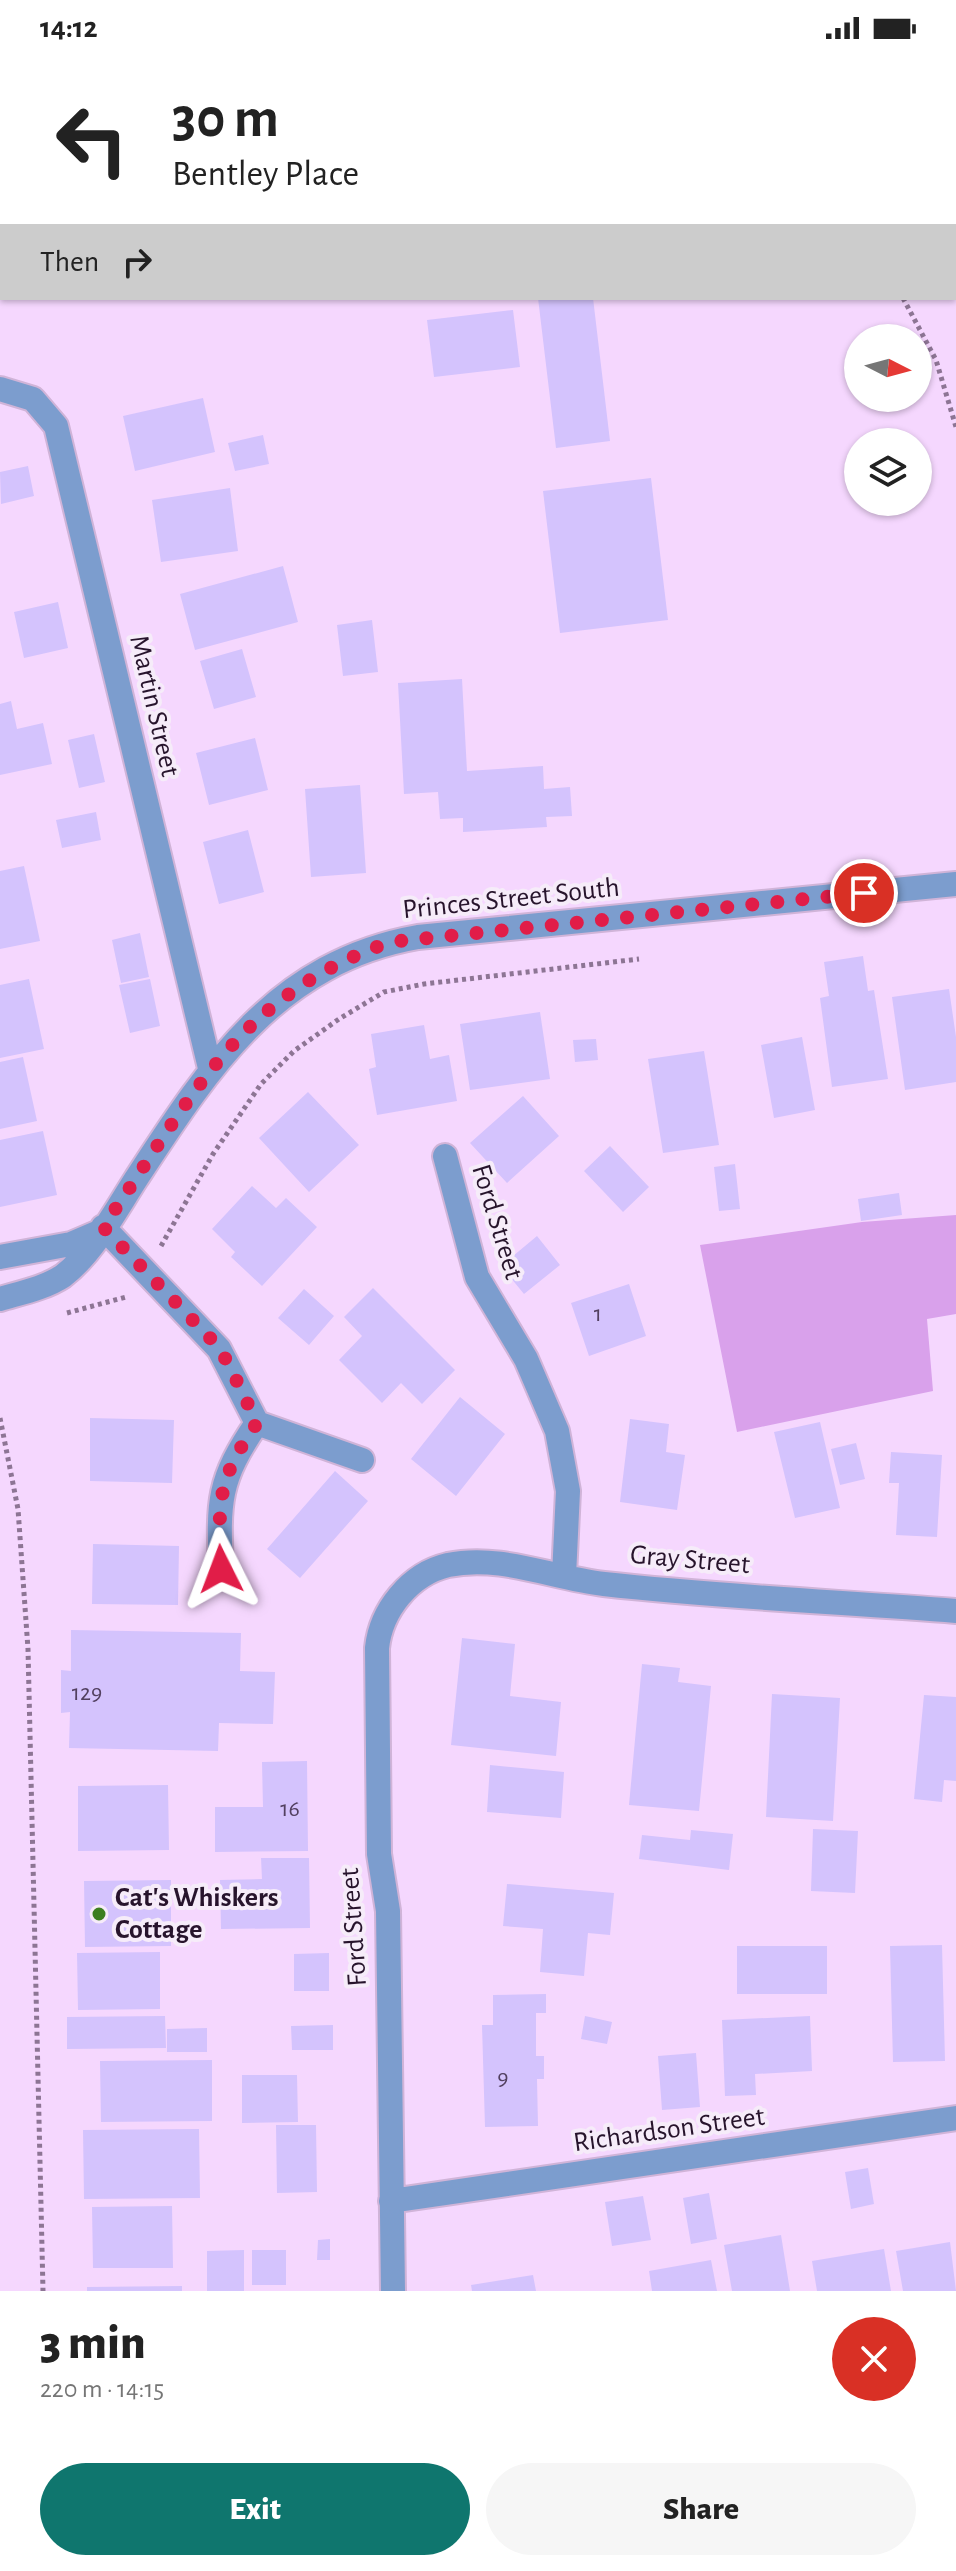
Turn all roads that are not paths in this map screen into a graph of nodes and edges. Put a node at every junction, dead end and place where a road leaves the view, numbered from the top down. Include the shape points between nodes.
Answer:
1 (0, 389) edge
2 (956, 884) edge
3 (210, 1068) junction
4 (445, 1156) dead end
5 (103, 1227) junction
6 (0, 1257) edge
7 (0, 1299) edge
8 (257, 1423) junction
9 (362, 1460) dead end
10 (221, 1569) dead end
11 (423, 1576) joint
12 (564, 1576) junction
13 (956, 1611) edge
14 (956, 2118) edge
15 (391, 2201) junction
16 (393, 2291) edge

1 - 3 street, Martin Street via 33,399 56,426
2 - 3 street, Princes Street South via 390,942 339,962 292,991
3 - 5 street, Princes Street South
4 - 12 street, Ford Street via 477,1277 526,1359 557,1431 568,1491
5 - 6 street, Princes Street South via 91,1238 71,1244
5 - 7 street, Princes Street South via 59,1278
5 - 8 street via 211,1339
8 - 9 street
8 - 10 street via 234,1459 220,1495
11 - 12 street, Gray Street via 450,1565 475,1563 527,1566
11 - 15 street, Ford Street via 392,1605 377,1648 379,1854 388,1911
12 - 13 street, Gray Street
14 - 15 street, Richardson Street
15 - 16 street, Ford Street

